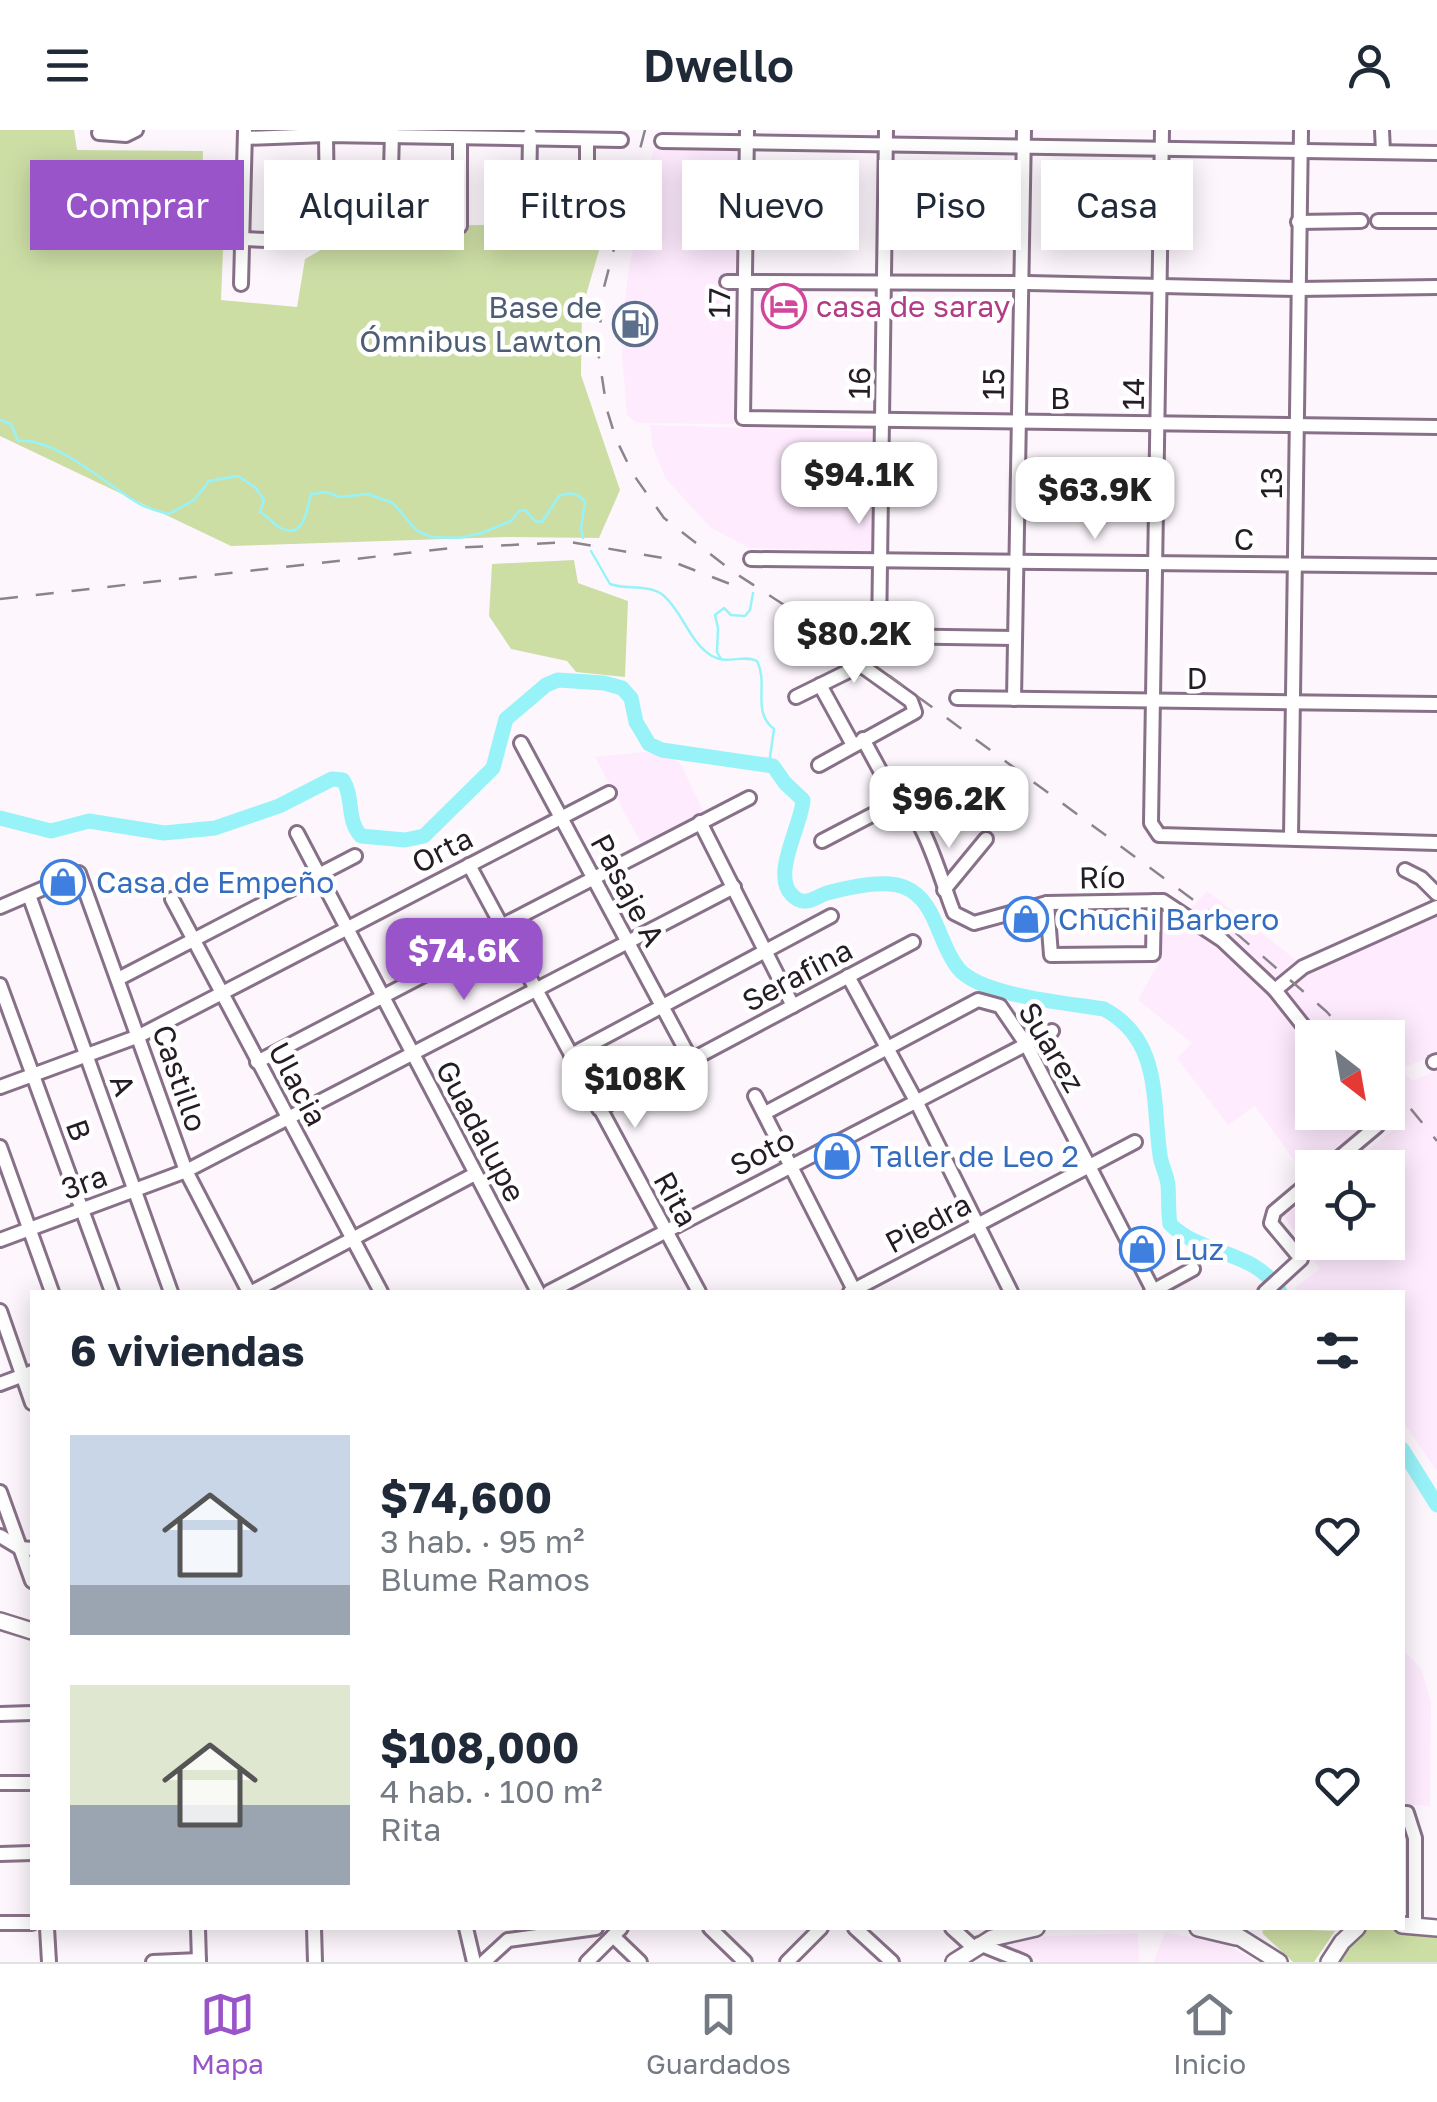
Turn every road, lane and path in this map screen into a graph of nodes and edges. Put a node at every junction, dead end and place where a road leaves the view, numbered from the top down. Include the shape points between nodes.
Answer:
1 (136, 130) edge
2 (1024, 130) edge
3 (1162, 130) edge
4 (1301, 130) edge
5 (1386, 131) edge
6 (99, 133) dead end
7 (245, 134) edge
8 (392, 134) edge
9 (530, 134) edge
10 (326, 135) junction
11 (747, 136) edge
12 (886, 137) edge
13 (460, 138) junction
14 (587, 140) junction
15 (621, 140) dead end
16 (662, 141) dead end
17 (1024, 146) junction
18 (1162, 147) junction
19 (1300, 149) junction
20 (1383, 152) junction
21 (1437, 152) edge
22 (326, 160) edge
23 (391, 160) edge
24 (460, 160) edge
25 (529, 160) edge
26 (587, 160) edge
27 (244, 186) edge
28 (1361, 221) dead end
29 (1437, 221) edge
30 (1298, 222) junction
31 (1378, 222) dead end
32 (242, 250) edge
33 (728, 282) dead end
34 (886, 282) junction
35 (745, 283) junction
36 (241, 284) dead end
37 (1020, 284) junction
38 (1160, 286) junction
39 (1437, 287) edge
40 (1298, 289) junction
41 (743, 418) joint
42 (884, 419) junction
43 (1018, 424) junction
44 (1158, 424) junction
45 (1296, 426) junction
46 (1437, 427) edge
47 (752, 558) dead end
48 (878, 561) junction
49 (1017, 561) junction
50 (1295, 564) junction
51 (1156, 565) junction
52 (1437, 566) edge
53 (823, 638) dead end
54 (1015, 638) junction
55 (861, 665) junction
56 (820, 685) junction
57 (796, 697) dead end
58 (957, 698) dead end
59 (1014, 700) junction
60 (1154, 703) junction
61 (1292, 704) junction
62 (1437, 704) edge
63 (521, 742) dead end
64 (858, 742) junction
65 (819, 764) dead end
66 (938, 780) dead end
67 (609, 793) dead end
68 (749, 798) dead end
69 (902, 799) junction
70 (560, 817) junction
71 (700, 822) junction
72 (297, 833) dead end
73 (1291, 837) junction
74 (986, 839) dead end
75 (822, 841) dead end
76 (1437, 843) edge
77 (355, 856) dead end
78 (469, 865) junction
79 (1405, 870) dead end
80 (318, 874) junction
81 (594, 876) junction
82 (734, 887) junction
83 (944, 890) junction
84 (1437, 894) edge
85 (29, 895) junction
86 (172, 899) dead end
87 (1154, 901) junction
88 (1047, 904) junction
89 (0, 907) edge
90 (1437, 907) edge
91 (831, 916) dead end
92 (346, 928) junction
93 (503, 930) junction
94 (194, 940) junction
95 (627, 942) junction
96 (913, 942) dead end
97 (765, 951) junction
98 (848, 976) junction
99 (118, 979) junction
100 (0, 985) edge
101 (535, 989) junction
102 (1275, 990) junction
103 (220, 993) junction
104 (382, 997) junction
105 (793, 1006) junction
106 (662, 1007) junction
107 (1299, 1020) edge
108 (1052, 1030) dead end
109 (139, 1036) junction
110 (1026, 1044) junction
111 (887, 1049) junction
112 (412, 1054) junction
113 (571, 1055) junction
114 (85, 1056) junction
115 (691, 1060) junction
116 (257, 1062) junction
117 (32, 1075) junction
118 (0, 1087) edge
119 (756, 1096) dead end
120 (916, 1101) junction
121 (599, 1110) junction
122 (765, 1114) junction
123 (287, 1118) junction
124 (1365, 1130) edge
125 (1135, 1142) dead end
126 (0, 1148) edge
127 (1346, 1150) edge
128 (1090, 1165) junction
129 (790, 1166) junction
130 (186, 1170) junction
131 (474, 1174) junction
132 (136, 1190) junction
133 (1295, 1194) edge
134 (82, 1210) junction
135 (978, 1225) junction
136 (30, 1229) junction
137 (665, 1230) junction
138 (0, 1240) edge
139 (354, 1240) junction
140 (1295, 1252) edge
141 (1300, 1260) edge
142 (1193, 1269) dead end
143 (51, 1290) edge
144 (111, 1290) edge
145 (170, 1290) edge
146 (249, 1290) edge
147 (254, 1290) edge
148 (379, 1290) edge
149 (537, 1290) edge
150 (553, 1290) edge
151 (698, 1290) edge
152 (852, 1290) edge
153 (857, 1290) edge
154 (1010, 1290) edge
155 (1152, 1290) edge
156 (1156, 1290) edge
157 (1267, 1290) edge
158 (0, 1311) edge
159 (27, 1374) edge
160 (0, 1384) edge
161 (0, 1492) edge
162 (0, 1536) edge
163 (26, 1549) edge
164 (0, 1621) edge
165 (30, 1629) edge
166 (30, 1713) edge
167 (0, 1714) edge
168 (0, 1783) edge
169 (30, 1783) edge
170 (1405, 1813) edge
171 (30, 1853) edge
172 (0, 1854) edge
173 (30, 1923) edge
174 (0, 1924) edge
175 (1408, 1925) edge
176 (1436, 1928) edge
177 (47, 1930) edge
178 (198, 1930) edge
179 (314, 1930) edge
180 (466, 1930) edge
181 (581, 1930) edge
182 (712, 1930) edge
183 (818, 1930) edge
184 (857, 1930) edge
185 (955, 1930) edge
186 (1029, 1930) edge
187 (1206, 1930) edge
188 (1230, 1930) edge
189 (1355, 1930) edge
190 (617, 1932) edge
191 (1250, 1941) junction
192 (976, 1946) junction
193 (199, 1961) edge
194 (49, 1962) edge
195 (153, 1962) edge
196 (314, 1962) edge
197 (474, 1962) edge
198 (484, 1962) edge
199 (587, 1962) edge
200 (640, 1962) edge
201 (745, 1962) edge
202 (788, 1962) edge
203 (892, 1962) edge
204 (954, 1962) edge
205 (1024, 1962) edge
206 (1279, 1962) edge
207 (1330, 1962) edge

1 - 6 street via 126,136
2 - 17 street, 15
3 - 18 street, 14
4 - 19 street, 13
5 - 20 street
7 - 10 street
7 - 27 street
8 - 10 street
8 - 13 street
8 - 23 street
9 - 13 street
9 - 14 street
9 - 25 street
10 - 22 street
11 - 12 street
11 - 16 street
11 - 35 street, 17
12 - 17 street
12 - 34 street, 16
13 - 24 street
14 - 15 street
14 - 26 street
17 - 18 street
17 - 37 street, 15
18 - 19 street
18 - 38 street, 14
19 - 20 street
19 - 30 street, 13
20 - 21 street
28 - 30 street
29 - 31 street
30 - 40 street, 13
32 - 36 street
33 - 35 street
34 - 35 street
34 - 37 street
34 - 42 street, 16
35 - 41 street, 17
37 - 38 street
37 - 43 street, 15
38 - 40 street
38 - 44 street, 14
39 - 40 street
40 - 45 street, 13
41 - 42 street, B
42 - 43 street, B
42 - 48 street, 16
43 - 44 street, B
43 - 49 street, 15
44 - 45 street, B
44 - 51 street, 14
45 - 46 street, B
45 - 50 street, 13
47 - 48 street, C
48 - 49 street, C
48 - 54 street, 16 via 879,636
49 - 51 street, C
49 - 54 street, 15
50 - 51 street, C
50 - 52 street, C
50 - 61 street, 13
51 - 60 street, 14
53 - 55 street
54 - 59 street, 15
55 - 56 street
55 - 64 street via 911,701 915,712
56 - 57 street
56 - 64 street, Río
58 - 59 street, D
59 - 60 street, D
60 - 61 street, D
60 - 73 street, 14 via 1150,823 1159,835
61 - 62 street, D
61 - 73 street, 13
63 - 70 street, Pasaje A
64 - 65 street
64 - 69 street, Río
66 - 69 street
67 - 70 street, Orta
68 - 71 street
69 - 75 street
69 - 83 street, Río via 925,836
70 - 78 street, Orta
70 - 81 street, Pasaje A
71 - 81 street
71 - 82 street
72 - 80 street, Guadalupe
73 - 76 street
74 - 83 street
77 - 80 street
78 - 92 street, Orta
78 - 93 street, Rita
79 - 84 street
80 - 92 street, Guadalupe
80 - 94 street
81 - 93 street
81 - 95 street, Pasaje A
82 - 95 street, 3ra
82 - 97 street
83 - 88 street, Río via 954,912 974,923
85 - 89 street
85 - 99 street, Castillo via 79,874
85 - 114 street, A
86 - 94 street, Ulacia
87 - 88 street, Río
87 - 88 street via 1153,954 1051,955
87 - 102 street via 1163,900 1222,940
90 - 102 street via 1303,968
91 - 97 street
92 - 103 street, Orta
92 - 104 street, Guadalupe
93 - 101 street, Rita
93 - 104 street
94 - 99 street
94 - 103 street, Ulacia
95 - 101 street, 3ra
95 - 106 street, Pasaje A
96 - 98 street, Serafina
97 - 105 street
97 - 106 street
98 - 105 street, Serafina
98 - 111 street
99 - 109 street, Castillo
100 - 117 street, B
101 - 112 street, 3ra
101 - 113 street, Rita
102 - 107 street
103 - 109 street, Orta
103 - 116 street, Ulacia
104 - 112 street, Guadalupe
104 - 116 street
105 - 115 street, Serafina
106 - 113 street
106 - 115 street, Pasaje A
108 - 110 street, Soto
109 - 114 street, Orta
109 - 130 street, Castillo
110 - 111 street, Suarez via 1000,1006 978,1000
110 - 120 street, Soto
110 - 128 street, Suarez
111 - 120 street
111 - 122 street
112 - 123 street, 3ra
112 - 131 street, Guadalupe
113 - 121 street, Rita
114 - 117 street, Orta
114 - 132 street, A
115 - 121 street, Serafina
116 - 123 street, Ulacia
117 - 118 street, Orta
117 - 134 street, B
119 - 122 street
120 - 129 street, Soto
120 - 135 street
121 - 137 street, Rita
122 - 129 street
123 - 130 street, 3ra
123 - 139 street, Ulacia
124 - 127 street
125 - 128 street, Piedra
126 - 136 street
128 - 135 street, Piedra
128 - 155 street, Suarez
129 - 137 street, Soto
129 - 152 street
130 - 132 street, 3ra
130 - 146 street, Castillo
131 - 139 street
131 - 149 street, Guadalupe
132 - 134 street, 3ra
132 - 145 street, A
133 - 140 street via 1271,1223
134 - 136 street, 3ra
134 - 144 street, B
135 - 153 street, Piedra
135 - 154 street
136 - 138 street, 3ra
136 - 143 street
137 - 150 street, Soto
137 - 151 street, Rita
139 - 147 street
139 - 148 street, Ulacia
141 - 157 street
142 - 156 street
158 - 159 street
159 - 160 street
161 - 163 street
162 - 163 street
164 - 165 main road
166 - 167 street
168 - 169 street
170 - 175 street via 1415,1838
171 - 172 street
173 - 174 street
175 - 176 main road
177 - 194 street
178 - 193 street
179 - 196 street
180 - 197 street
181 - 198 street via 508,1940
182 - 201 street
183 - 202 street
184 - 203 street
185 - 192 street
186 - 192 main road
187 - 191 main road
188 - 191 main road
189 - 207 main road
190 - 199 street
190 - 200 street
191 - 206 main road
192 - 204 main road
192 - 205 street
193 - 195 street

